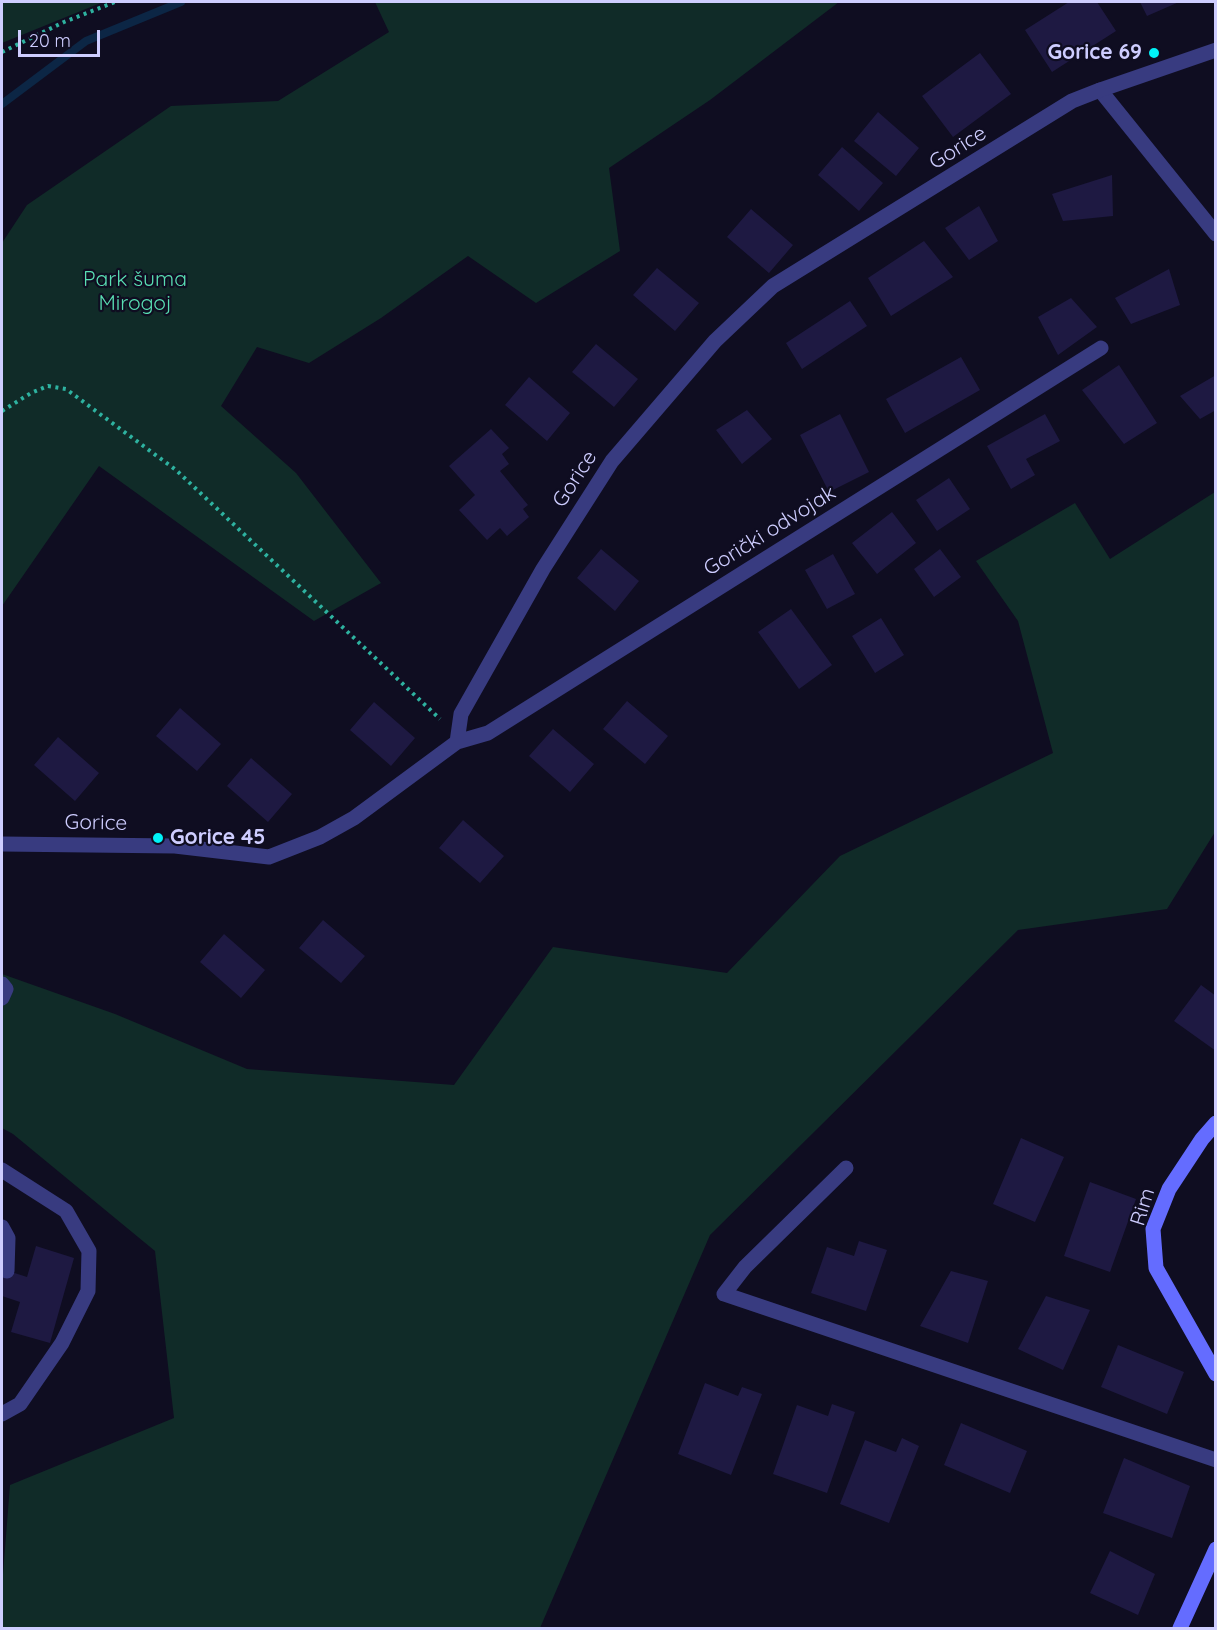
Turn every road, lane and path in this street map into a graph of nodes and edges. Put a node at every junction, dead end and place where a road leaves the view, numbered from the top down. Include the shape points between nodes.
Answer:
1 (115, 2) edge
2 (1215, 50) edge
3 (2, 52) edge
4 (1100, 90) junction
5 (1215, 234) edge
6 (1101, 348) dead end
7 (2, 411) edge
8 (458, 739) junction
9 (2, 844) edge
10 (2, 984) edge
11 (2, 998) edge
12 (1215, 1123) edge
13 (846, 1168) dead end
14 (2, 1170) edge
15 (2, 1227) edge
16 (7, 1271) dead end
17 (1215, 1374) edge
18 (2, 1414) edge
19 (1215, 1460) edge
20 (1215, 1549) edge
21 (1180, 1629) edge

1 - 3 path
2 - 4 street, Gorice
4 - 5 street
4 - 8 street, Gorice via 1072,101 773,286 715,341 612,461 543,569 461,714
6 - 8 street, Gorički odvojak via 488,733
7 - 8 path via 48,386 66,389 176,470
8 - 9 street, Gorice via 354,818 320,837 269,857 175,846
10 - 11 street via 6,989
12 - 17 street, Rim via 1169,1190 1153,1229 1156,1268
13 - 19 street via 745,1267 724,1294
14 - 18 street via 66,1211 89,1251 88,1291 62,1342 20,1404
15 - 16 street via 8,1238
20 - 21 street

